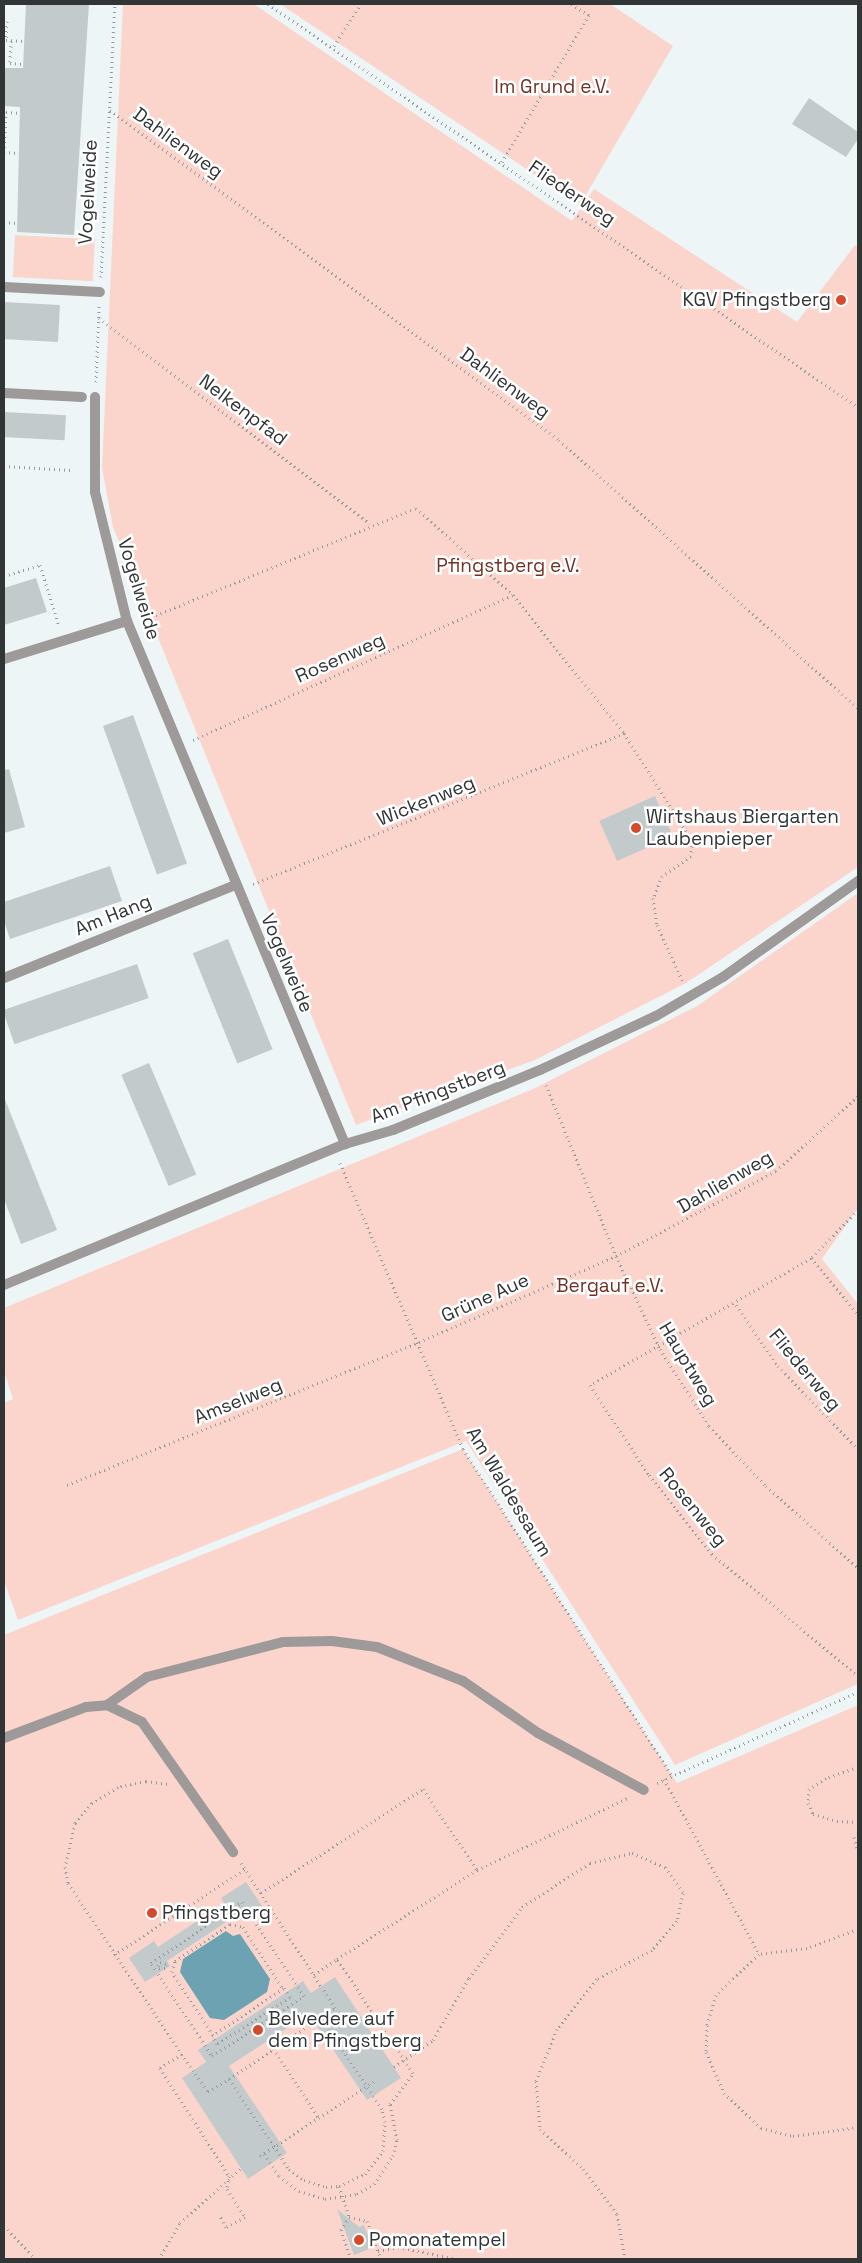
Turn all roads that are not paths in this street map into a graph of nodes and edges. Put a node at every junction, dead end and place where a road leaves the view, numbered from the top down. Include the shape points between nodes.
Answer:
1 (4, 287) edge
2 (100, 292) road end
3 (4, 393) edge
4 (82, 397) dead end
5 (95, 397) road end
6 (127, 622) junction
7 (4, 659) edge
8 (858, 881) edge
9 (235, 885) junction
10 (4, 978) edge
11 (345, 1144) junction
12 (4, 1285) edge
13 (107, 1705) junction
14 (4, 1738) edge
15 (644, 1790) road end
16 (233, 1852) dead end

1 - 2 street
3 - 4 street
5 - 6 street, Vogelweide via 95,492
6 - 7 street
6 - 9 street, Vogelweide
8 - 11 street, Am Pfingstberg via 691,997 540,1070 393,1130
9 - 10 street, Am Hang
9 - 11 street, Vogelweide
11 - 12 street, Am Pfingstberg
13 - 14 street via 86,1707
13 - 15 street via 147,1677 283,1642 332,1641 377,1647 463,1681 538,1733
13 - 16 street via 142,1722

